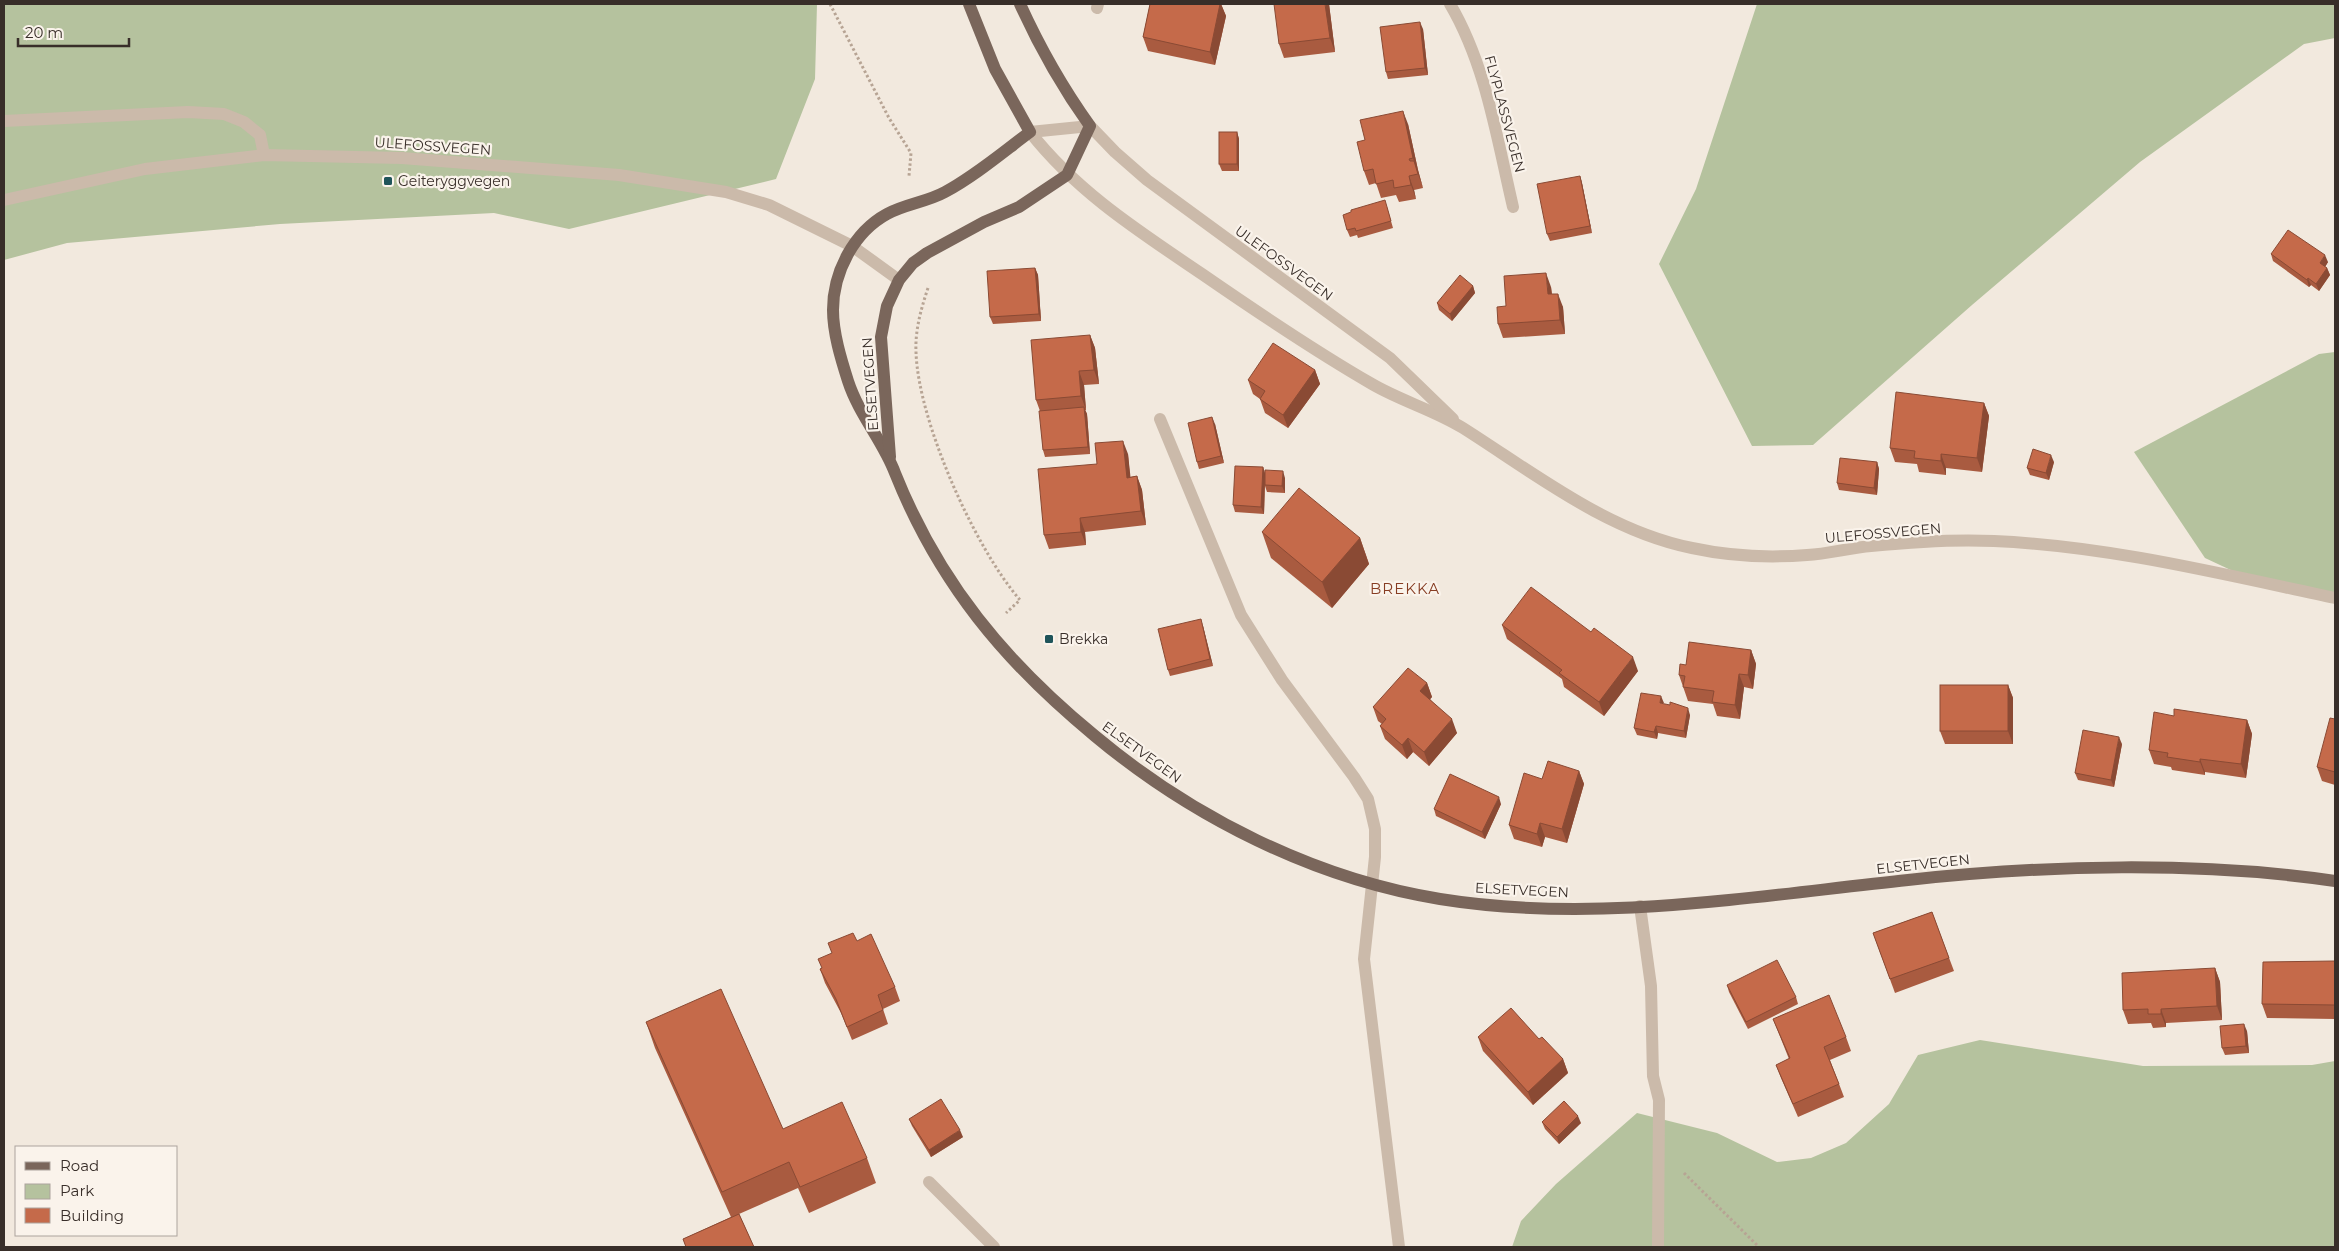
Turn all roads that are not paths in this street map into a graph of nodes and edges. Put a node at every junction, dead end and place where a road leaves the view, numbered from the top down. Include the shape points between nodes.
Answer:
1 (969, 4) edge
2 (1020, 4) edge
3 (1450, 4) edge
4 (4, 121) edge
5 (1090, 126) junction
6 (1030, 132) junction
7 (264, 155) junction
8 (1067, 175) junction
9 (4, 200) edge
10 (1513, 207) dead end
11 (852, 246) junction
12 (899, 280) junction
13 (1160, 419) dead end
14 (1460, 426) junction
15 (890, 460) junction
16 (2335, 598) edge
17 (2335, 881) edge
18 (1370, 883) junction
19 (1640, 906) junction
20 (929, 1182) dead end
21 (994, 1247) edge
22 (1399, 1247) edge
23 (1658, 1247) edge

1 - 6 main road via 995,69
2 - 5 main road via 1063,89
3 - 10 street, FLYPLASSVEGEN via 1482,75
4 - 7 street via 178,112 224,114 244,122 260,135
5 - 6 street
5 - 8 main road
5 - 14 street, ULEFOSSVEGEN via 1147,180 1390,358
6 - 8 street, ULEFOSSVEGEN
6 - 11 main road via 943,194 889,212 870,225
7 - 9 street, ULEFOSSVEGEN via 145,169
7 - 11 street, ULEFOSSVEGEN via 402,158 619,176 726,192 769,205
8 - 12 main road via 1019,207 927,253 913,263
8 - 14 street, ULEFOSSVEGEN via 1119,218 1257,312 1374,385
11 - 12 street, ULEFOSSVEGEN
11 - 15 main road, ELSETVEGEN via 843,262 833,308 836,336 858,408
12 - 15 main road, ELSETVEGEN via 887,306 880,337
13 - 18 street via 1241,615 1282,680 1368,799 1375,829
14 - 16 street, ULEFOSSVEGEN via 1533,476 1590,508 1653,537 1690,548 1740,556 1807,555 1868,546 1992,541 2127,554
15 - 18 main road, ELSETVEGEN via 929,548 953,586 1022,671 1066,712 1116,754 1215,818 1319,866
17 - 19 main road, ELSETVEGEN via 2233,871 2060,868
18 - 19 main road, ELSETVEGEN via 1438,899 1481,904 1538,908
18 - 22 street via 1364,959
19 - 23 street via 1651,986 1654,1076 1659,1100
20 - 21 street

